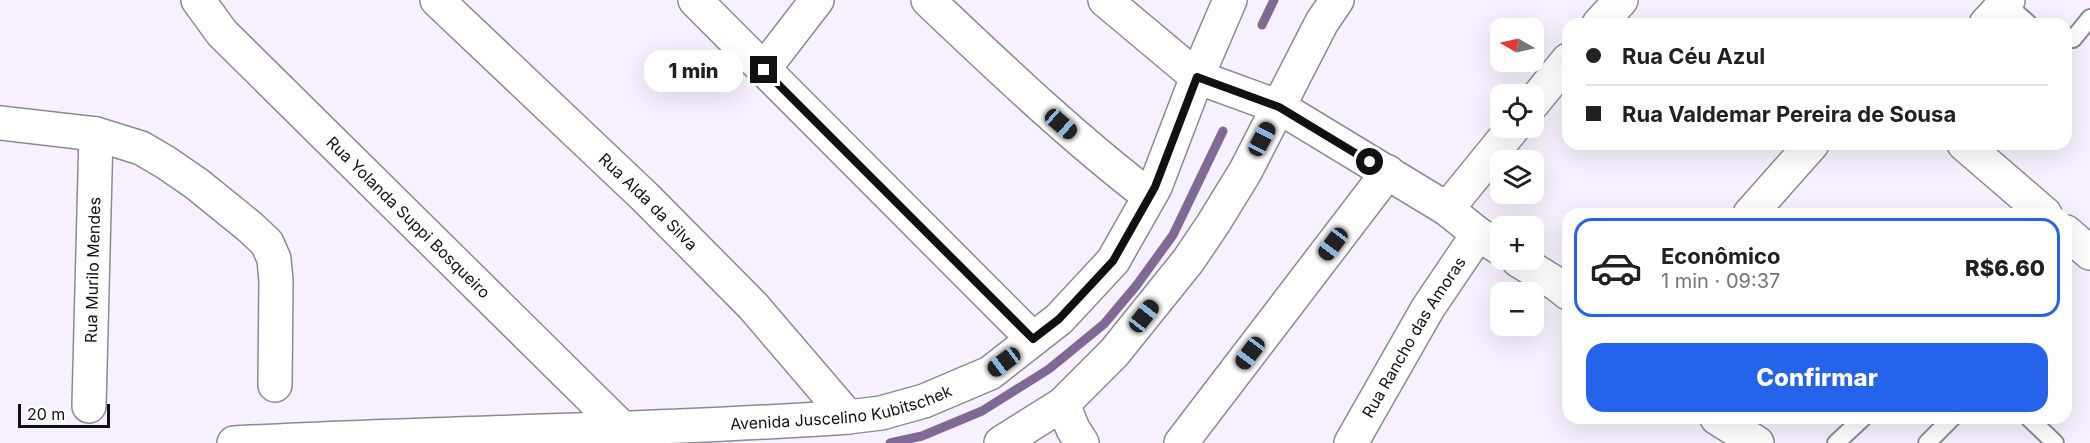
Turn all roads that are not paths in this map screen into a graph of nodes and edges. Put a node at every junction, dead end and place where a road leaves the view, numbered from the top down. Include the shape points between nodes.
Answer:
1 (198, 0) edge
2 (437, 0) edge
3 (695, 0) edge
4 (817, 0) edge
5 (928, 0) edge
6 (1105, 0) edge
7 (1230, 0) edge
8 (1336, 0) edge
9 (1621, 0) edge
10 (1604, 18) edge
11 (2090, 18) edge
12 (2072, 39) edge
13 (1562, 67) edge
14 (764, 70) junction
15 (1197, 77) junction
16 (1544, 89) edge
17 (1279, 107) junction
18 (0, 123) edge
19 (96, 134) junction
20 (1505, 138) edge
21 (1807, 150) edge
22 (1972, 150) edge
23 (1388, 172) junction
24 (1149, 196) junction
25 (1755, 208) edge
26 (2039, 208) edge
27 (1447, 209) junction
28 (2072, 237) edge
29 (1489, 241) edge
30 (2090, 253) edge
31 (1533, 270) edge
32 (1562, 289) edge
33 (1033, 339) junction
34 (275, 385) dead end
35 (1063, 404) junction
36 (89, 406) dead end
37 (848, 417) junction
38 (1726, 424) edge
39 (1857, 424) edge
40 (1946, 424) edge
41 (2033, 424) edge
42 (623, 429) junction
43 (2045, 440) edge
44 (234, 443) edge
45 (1001, 443) edge
46 (1082, 443) edge
47 (1181, 443) edge
48 (1351, 443) edge
49 (1757, 443) edge
50 (1836, 443) edge
51 (1927, 443) edge

1 - 42 street, Rua Yolanda Suppi Bosqueiro via 222,33
2 - 37 street, Rua Alda da Silva via 753,306
3 - 14 street
4 - 14 street
5 - 24 street via 1097,156
6 - 15 street
7 - 15 street, Avenida Juscelino Kubitschek
8 - 17 street
9 - 10 street
11 - 12 lane
13 - 16 street
14 - 33 street
15 - 17 street
15 - 24 street, Avenida Juscelino Kubitschek
17 - 23 street
17 - 35 street via 1245,172 1188,261 1114,353
18 - 19 street
19 - 34 street via 141,148 165,162 267,243 274,259 276,281
19 - 36 street, Rua Murilo Mendes
20 - 27 street
21 - 25 street
22 - 26 street
23 - 27 street
23 - 47 street
24 - 33 street, Avenida Juscelino Kubitschek via 1113,261 1059,319
27 - 29 street
28 - 30 street
29 - 48 street, Rua Rancho das Amoras via 1428,308
31 - 32 street
33 - 37 street, Avenida Juscelino Kubitschek via 990,373 924,401
35 - 45 street
35 - 46 street
37 - 42 street, Avenida Juscelino Kubitschek
38 - 49 street
39 - 50 lane
40 - 51 lane
41 - 43 lane
42 - 44 street, Avenida Juscelino Kubitschek

